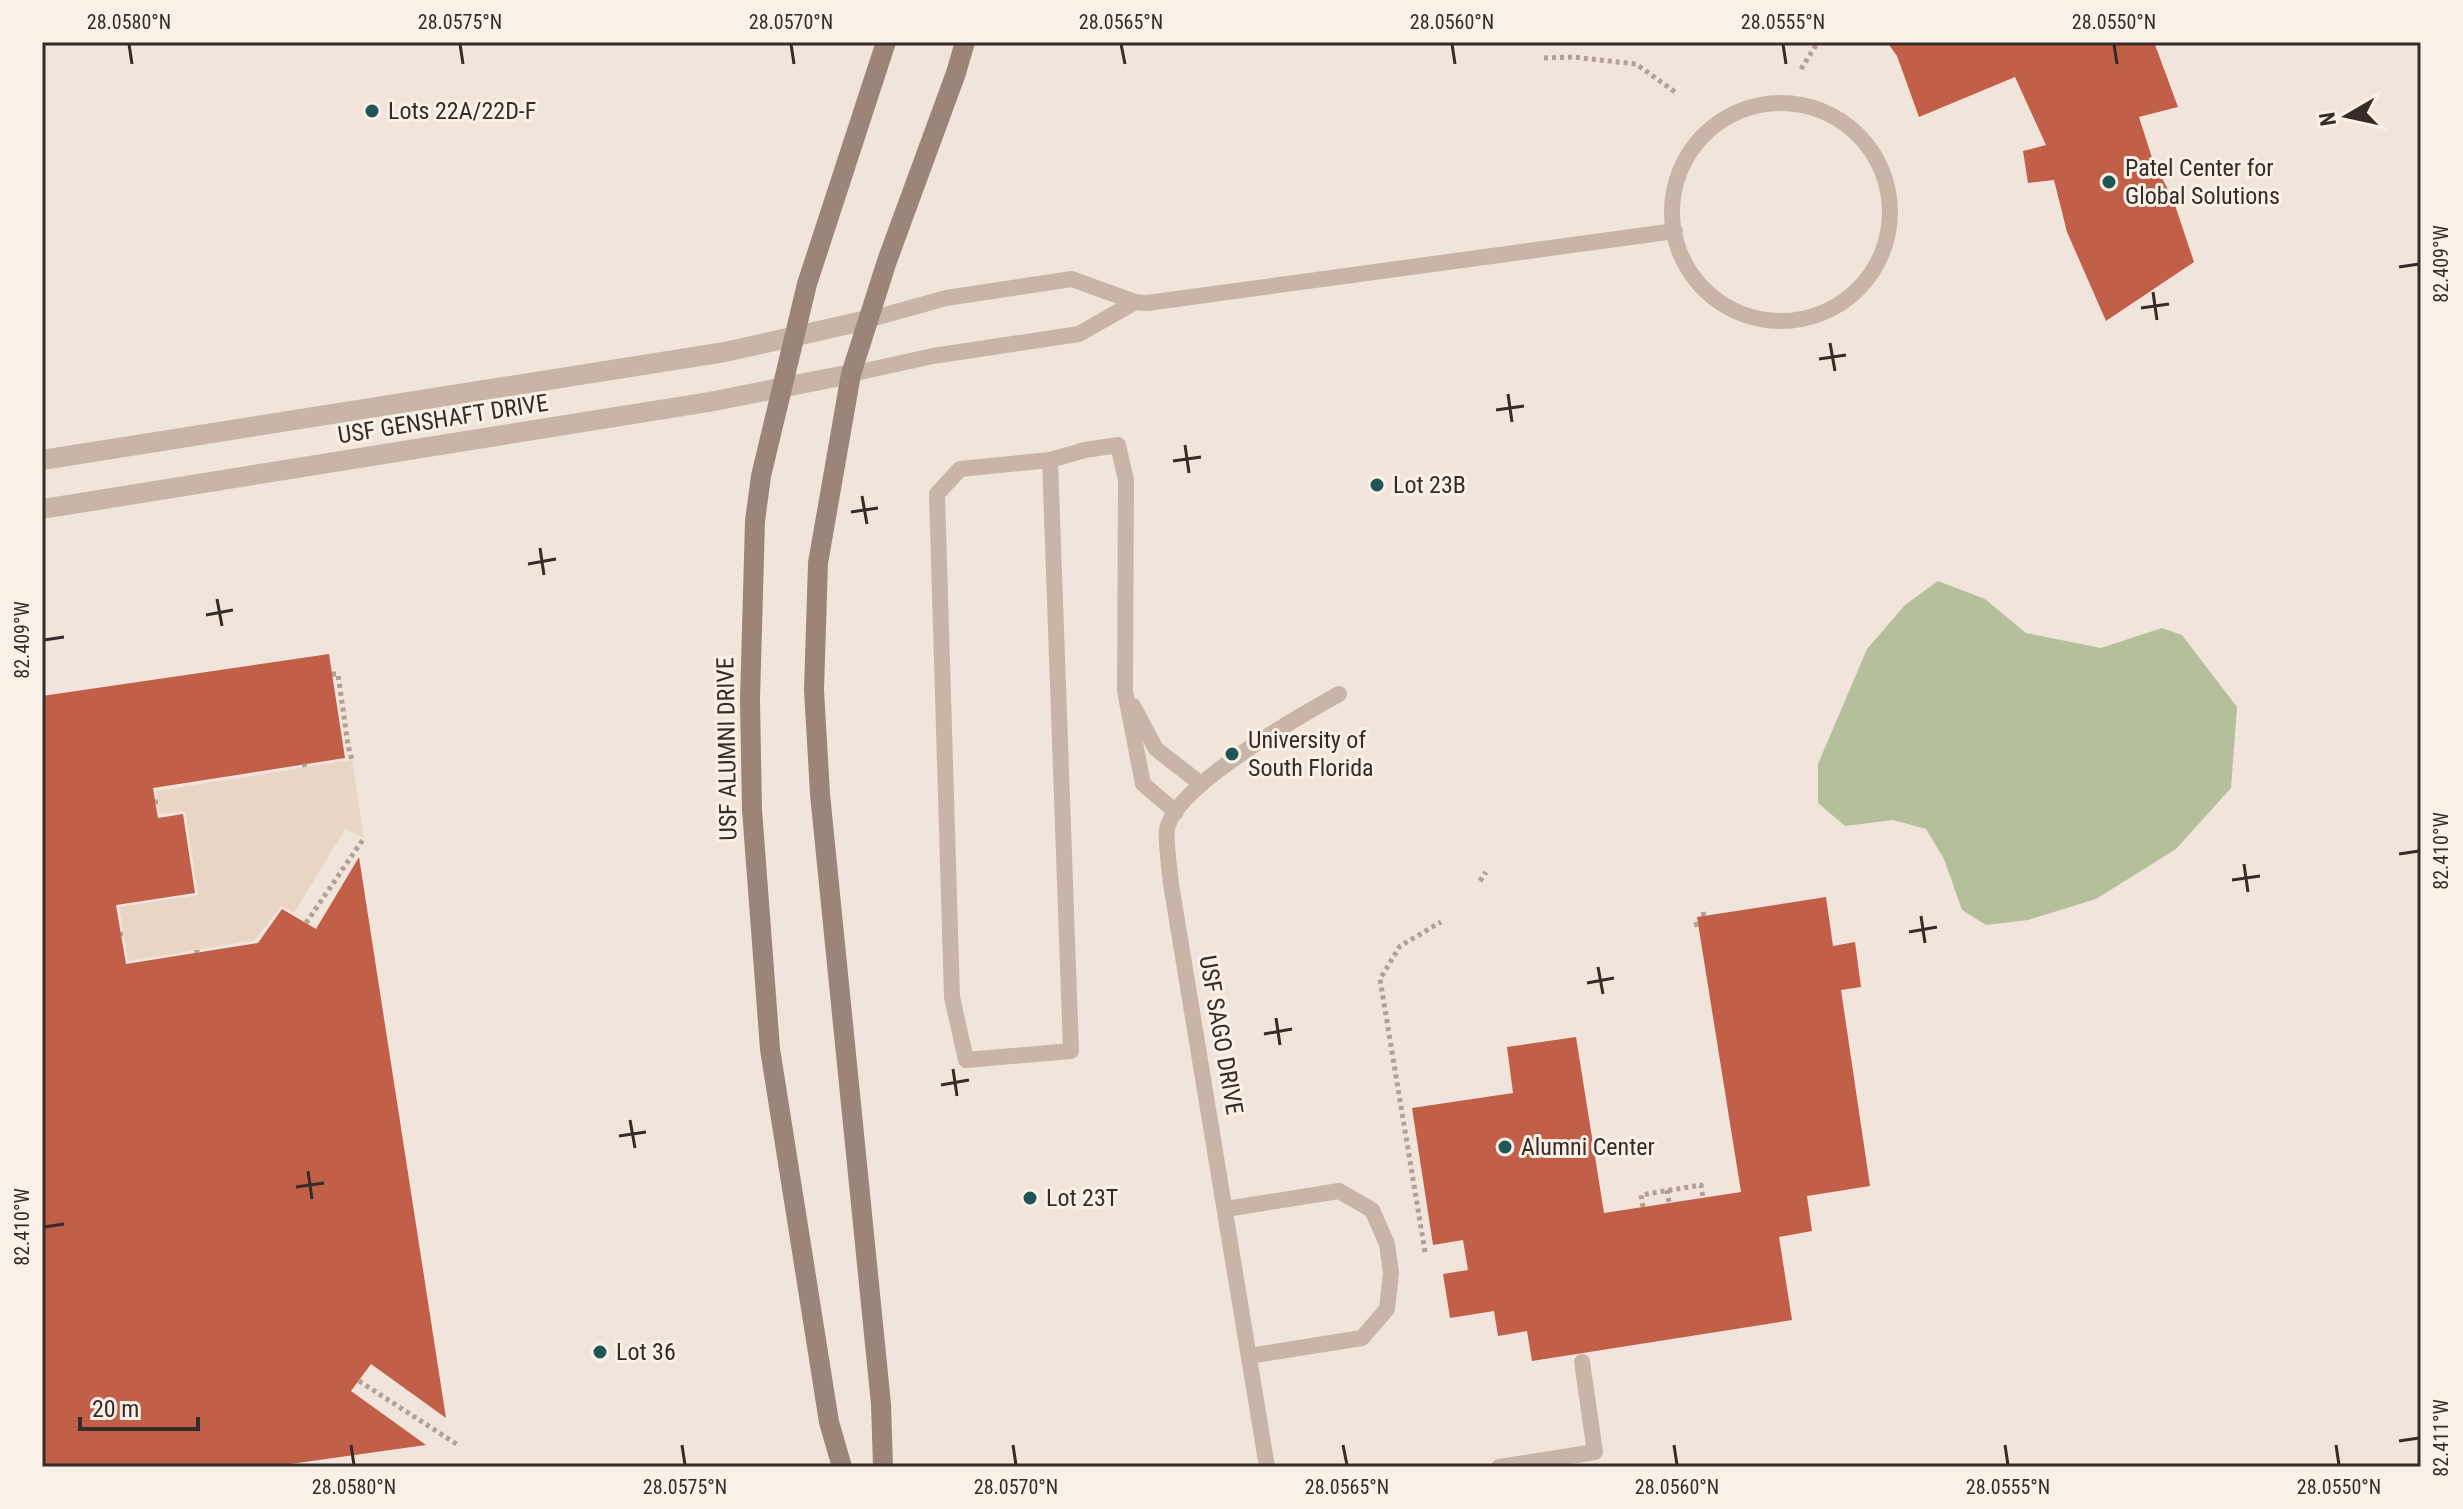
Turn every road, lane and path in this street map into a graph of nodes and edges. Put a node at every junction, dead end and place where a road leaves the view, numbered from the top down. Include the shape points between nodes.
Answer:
1 (886, 42) edge
2 (965, 42) edge
3 (1818, 42) edge
4 (1544, 58) dead end
5 (1801, 69) dead end
6 (1678, 94) dead end
7 (1675, 231) junction
8 (1135, 302) junction
9 (867, 320) junction
10 (794, 338) junction
11 (851, 374) junction
12 (781, 388) junction
13 (42, 460) edge
14 (1050, 460) junction
15 (42, 509) edge
16 (332, 674) dead end
17 (1125, 691) junction
18 (1339, 694) dead end
19 (352, 760) dead end
20 (1201, 784) junction
21 (1176, 812) junction
22 (364, 838) dead end
23 (1486, 872) dead end
24 (1480, 881) dead end
25 (1441, 922) dead end
26 (306, 923) dead end
27 (1667, 1190) junction
28 (1703, 1198) dead end
29 (1669, 1203) dead end
30 (1643, 1207) dead end
31 (1226, 1209) junction
32 (1425, 1252) dead end
33 (1249, 1356) junction
34 (1582, 1362) dead end
35 (359, 1381) dead end
36 (458, 1445) dead end
37 (842, 1467) edge
38 (883, 1467) edge
39 (1267, 1467) edge
40 (1499, 1467) edge

1 - 10 street, USF ALUMNI DRIVE
2 - 9 street
3 - 5 path
4 - 6 path via 1636,64
7 - 7 lane via 1677,251 1704,292 1746,317 1793,323 1831,311 1861,289 1886,247 1891,205 1878,160 1852,128 1830,113 1766,102 1737,110 1694,144 1671,201
7 - 8 lane
8 - 9 lane via 1072,279 946,298
8 - 11 lane via 1079,334
9 - 10 street, USF GENSHAFT DRIVE
9 - 11 street
10 - 12 street, USF ALUMNI DRIVE
10 - 13 street, USF GENSHAFT DRIVE
11 - 12 street, USF GENSHAFT DRIVE
11 - 38 street via 818,563 814,690
12 - 15 street, USF GENSHAFT DRIVE
12 - 37 street, USF ALUMNI DRIVE via 755,521 752,810 770,1049 829,1422
14 - 14 lane via 960,469 937,494 952,997 966,1060 1071,1051
14 - 17 lane via 1118,445 1126,480
16 - 19 path via 338,674 345,746
17 - 20 lane via 1156,749
17 - 21 lane via 1143,784
18 - 20 lane via 1278,729
20 - 21 lane
21 - 31 lane, USF SAGO DRIVE via 1167,829 1171,884
22 - 26 path
23 - 24 path
25 - 32 path via 1400,946 1380,979
27 - 28 path via 1701,1185
27 - 29 path
27 - 30 path via 1641,1195
31 - 33 lane, USF SAGO DRIVE
31 - 33 lane via 1339,1191 1372,1210 1387,1244 1387,1309 1362,1338
33 - 39 lane, USF SAGO DRIVE
34 - 40 lane via 1595,1452
35 - 36 path

